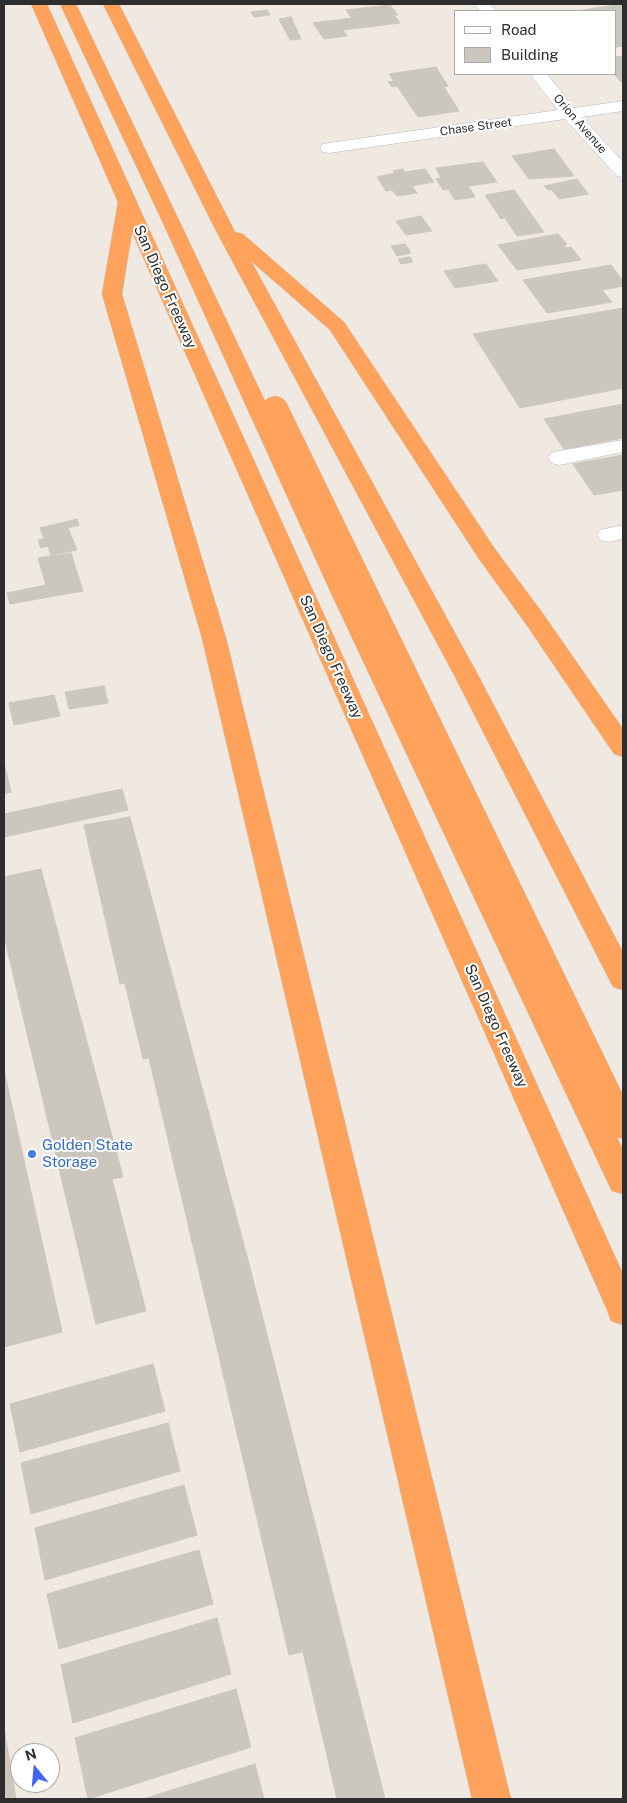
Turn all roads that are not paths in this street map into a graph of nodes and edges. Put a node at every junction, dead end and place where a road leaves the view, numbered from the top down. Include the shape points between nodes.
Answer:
1 (39, 4) edge
2 (68, 4) edge
3 (83, 4) edge
4 (111, 4) edge
5 (539, 75) edge
6 (623, 106) edge
7 (570, 114) junction
8 (329, 148) dead end
9 (623, 172) edge
10 (127, 202) junction
11 (223, 227) junction
12 (623, 446) edge
13 (559, 458) dead end
14 (623, 748) edge
15 (623, 979) edge
16 (623, 1126) edge
17 (623, 1181) edge
18 (623, 1310) edge
19 (492, 1799) edge

1 - 10 highway, San Diego Freeway
2 - 17 highway via 376,664
3 - 16 highway
4 - 11 highway
5 - 7 street, Orion Avenue
6 - 7 street, Chase Street
7 - 8 street, Chase Street
7 - 9 street, Orion Avenue
10 - 18 highway, San Diego Freeway
10 - 19 highway via 112,294 216,648
11 - 14 highway via 337,326 487,554
11 - 15 highway via 465,673
12 - 13 street

